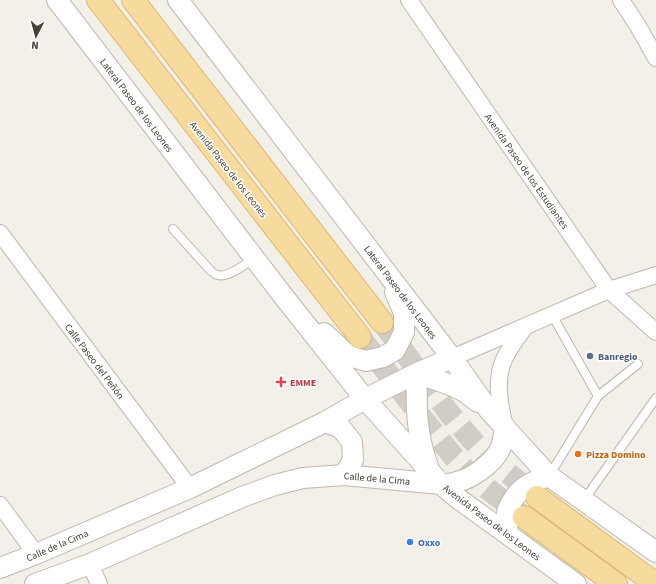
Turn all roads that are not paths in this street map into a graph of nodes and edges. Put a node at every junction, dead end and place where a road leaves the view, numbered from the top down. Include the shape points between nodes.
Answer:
1 (57, 0) edge
2 (98, 0) edge
3 (133, 0) edge
4 (178, 0) edge
5 (409, 0) edge
6 (621, 0) edge
7 (656, 58) edge
8 (173, 229) dead end
9 (0, 233) edge
10 (368, 248) junction
11 (254, 258) junction
12 (656, 275) edge
13 (609, 290) junction
14 (284, 297) junction
15 (552, 315) junction
16 (382, 322) tunnel mouth
17 (526, 326) junction
18 (656, 332) edge
19 (360, 337) tunnel mouth
20 (452, 358) junction
21 (638, 364) dead end
22 (416, 373) junction
23 (598, 396) junction
24 (656, 398) edge
25 (365, 399) junction
26 (488, 409) junction
27 (325, 422) junction
28 (505, 427) junction
29 (344, 475) junction
30 (549, 476) junction
31 (436, 479) junction
32 (190, 488) junction
33 (537, 497) tunnel mouth
34 (584, 500) junction
35 (0, 505) edge
36 (524, 517) tunnel mouth
37 (508, 534) junction
38 (656, 552) edge
39 (36, 554) junction
40 (90, 564) junction
41 (0, 568) edge
42 (35, 584) edge
43 (99, 584) edge
44 (576, 584) edge
45 (616, 584) edge
46 (656, 584) edge

1 - 11 street, Lateral Paseo de los Leones
2 - 19 main road, Avenida Paseo de los Leones
3 - 16 main road
4 - 10 street, Lateral Paseo de los Leones
5 - 13 street, Avenida Paseo de los Estudiantes
6 - 7 street
8 - 11 lane via 217,275 235,271
9 - 32 street, Calle Paseo del Peñón
10 - 14 street via 398,297 404,313 404,332 395,350 383,357 366,360 349,356
10 - 20 street, Lateral Paseo de los Leones
11 - 14 street, Lateral Paseo de los Leones
12 - 13 street, Calle de la Cima
13 - 15 street, Calle de la Cima
13 - 18 street, Avenida Paseo de los Estudiantes
14 - 25 street, Lateral Paseo de los Leones
15 - 17 street, Calle de la Cima
15 - 23 lane
17 - 20 street, Calle de la Cima
17 - 28 street, Calle de la Cima via 512,345 499,376 499,395
20 - 22 street, Calle de la Cima
20 - 26 street, Lateral Paseo de los Leones
21 - 23 lane
22 - 25 street, Calle de la Cima
22 - 26 street via 465,392
22 - 31 street via 417,423 423,453
23 - 30 lane
24 - 34 lane
25 - 27 street, Calle de la Cima
25 - 31 street, Avenida Paseo de los Leones
26 - 28 street, Lateral Paseo de los Leones
27 - 29 street via 341,428 352,442 353,460
27 - 32 street, Calle de la Cima
28 - 30 street, Lateral Paseo de los Leones
28 - 31 street, Calle de la Cima via 499,451 481,470 456,483
29 - 31 street, Calle de la Cima
29 - 40 street, Calle de la Cima via 303,478 274,485
30 - 34 street, Lateral Paseo de los Leones
30 - 37 street via 532,482 515,497 508,508
31 - 37 street, Avenida Paseo de los Leones via 456,497
32 - 39 street, Calle de la Cima
33 - 46 main road
34 - 38 street, Lateral Paseo de los Leones
35 - 39 street
36 - 45 main road
37 - 44 street, Avenida Paseo de los Leones
39 - 41 street, Calle de la Cima
40 - 42 street, Calle de la Cima
40 - 43 street

